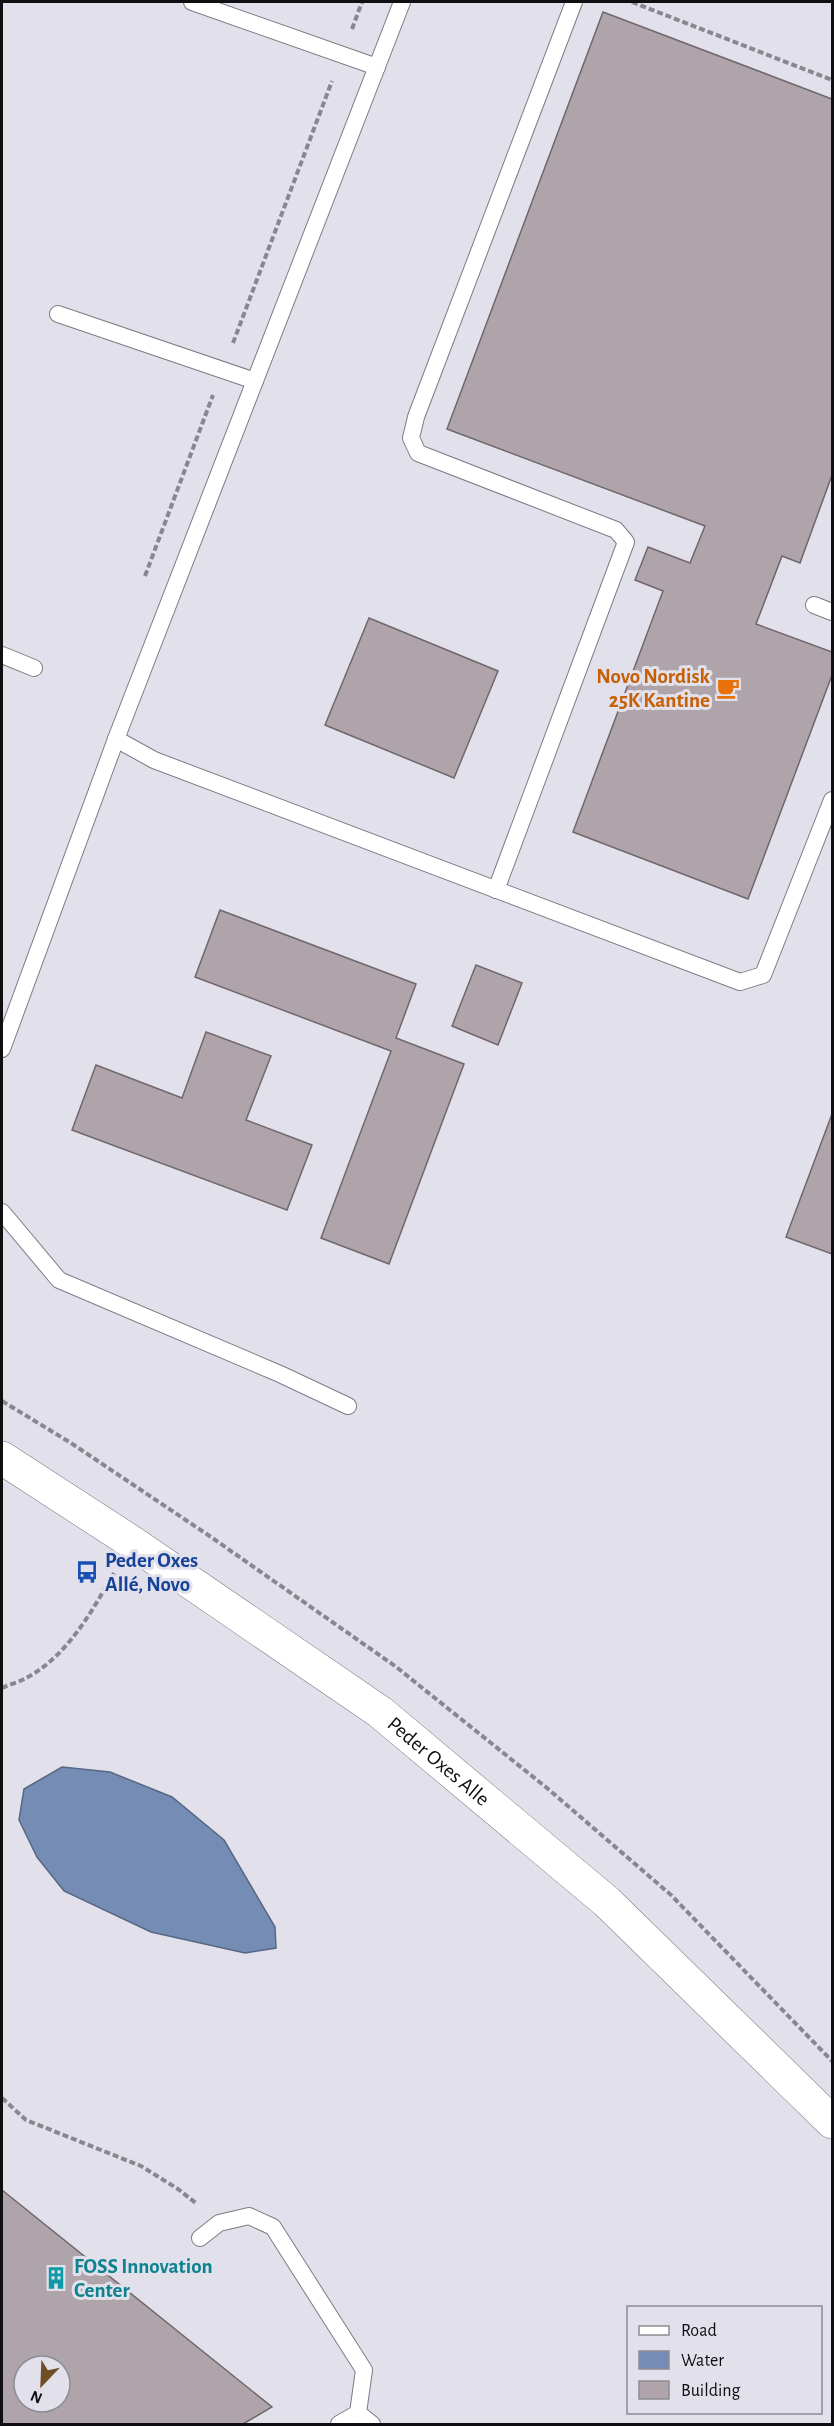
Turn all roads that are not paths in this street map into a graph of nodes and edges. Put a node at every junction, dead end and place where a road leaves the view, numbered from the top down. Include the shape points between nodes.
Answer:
1 (192, 2) edge
2 (402, 2) edge
3 (574, 2) edge
4 (377, 67) junction
5 (58, 314) dead end
6 (255, 381) junction
7 (814, 604) dead end
8 (832, 612) edge
9 (2, 655) edge
10 (34, 668) dead end
11 (116, 739) junction
12 (832, 800) edge
13 (496, 890) junction
14 (2, 1049) edge
15 (2, 1212) edge
16 (348, 1406) dead end
17 (2, 1458) edge
18 (832, 2122) edge
19 (200, 2238) dead end
20 (358, 2413) junction
21 (339, 2424) edge
22 (372, 2424) edge

1 - 4 lane
2 - 4 lane
3 - 13 lane via 411,438 418,453 616,530 626,542
4 - 6 lane
5 - 6 lane
6 - 11 lane
7 - 8 lane
9 - 10 lane
11 - 13 lane via 154,760
11 - 14 lane
12 - 13 lane via 763,975 740,982
15 - 16 lane via 59,1280
17 - 18 street, Peder Oxes Alle via 380,1712 607,1902
19 - 20 lane via 219,2223 249,2216 273,2227 364,2370
20 - 21 lane
20 - 22 lane

